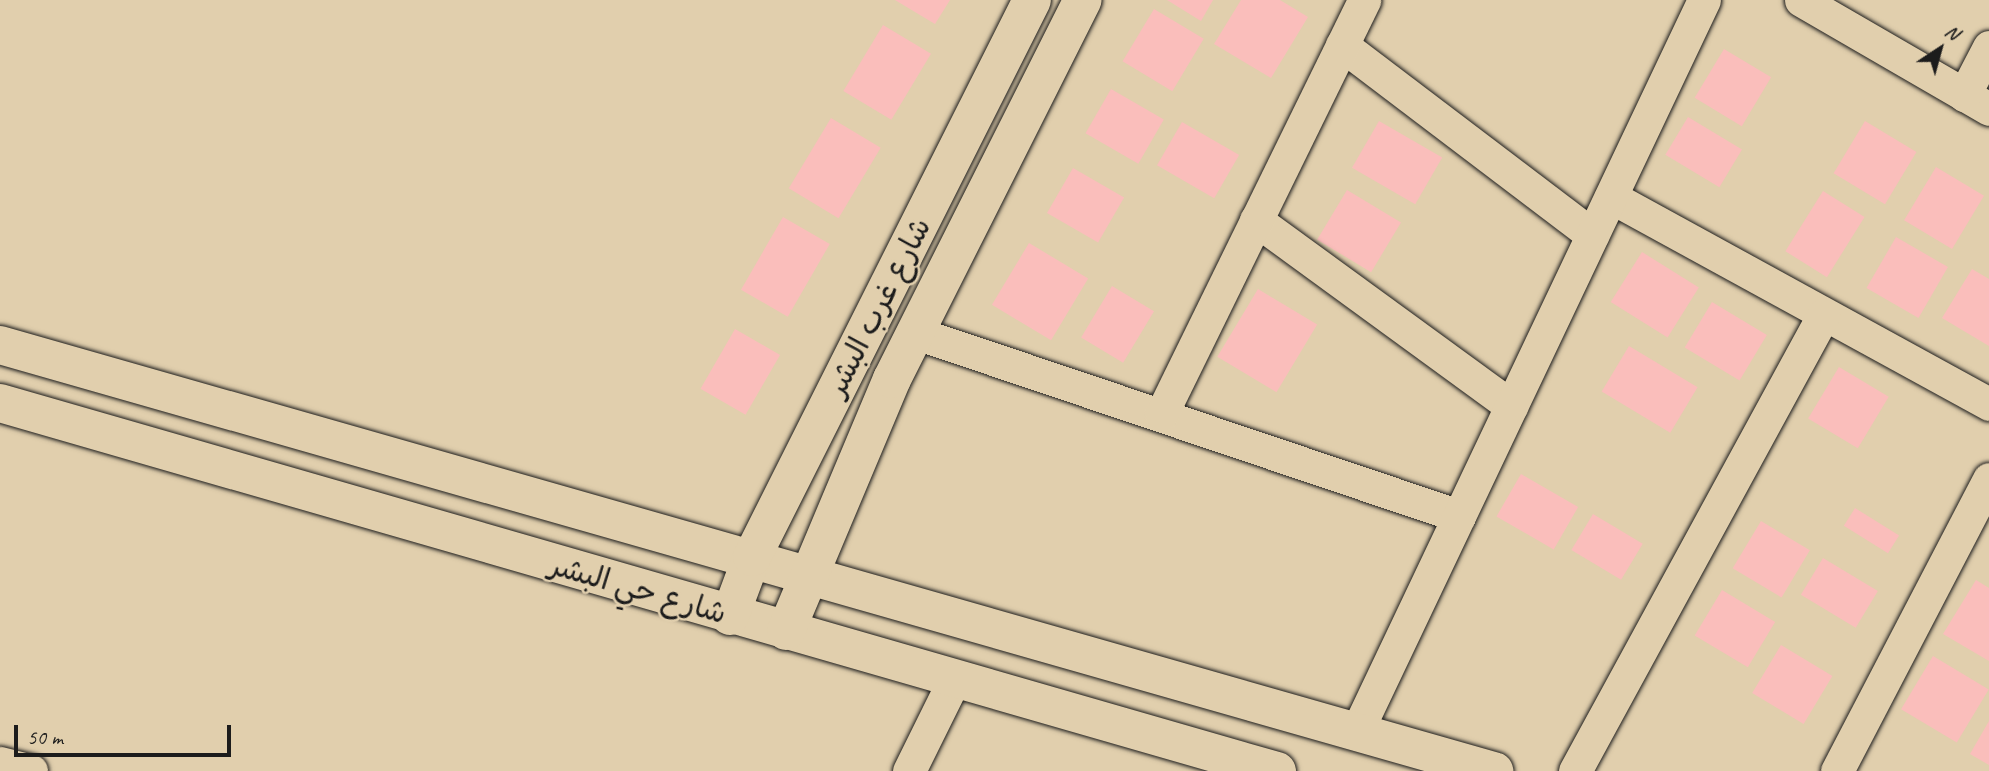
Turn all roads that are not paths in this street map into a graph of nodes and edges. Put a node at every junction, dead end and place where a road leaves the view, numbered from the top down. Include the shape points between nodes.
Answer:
1 (1032, 0) edge
2 (1083, 0) edge
3 (1364, 0) edge
4 (1704, 0) edge
5 (1801, 0) edge
6 (1342, 45) junction
7 (1989, 47) edge
8 (1977, 102) edge
9 (1611, 197) junction
10 (1256, 220) junction
11 (1592, 235) junction
12 (1824, 314) junction
13 (916, 333) junction
14 (0, 345) edge
15 (0, 403) edge
16 (1989, 404) edge
17 (1511, 406) junction
18 (1161, 415) junction
19 (1989, 479) edge
20 (1459, 516) junction
21 (752, 558) junction
22 (808, 572) junction
23 (730, 616) junction
24 (786, 631) junction
25 (955, 678) junction
26 (1357, 731) junction
27 (0, 763) edge
28 (31, 771) edge
29 (909, 771) edge
30 (1274, 771) edge
31 (1494, 771) edge
32 (1575, 771) edge
33 (1837, 771) edge

1 - 21 street, شارع غرب البشر
2 - 13 street
3 - 6 street
4 - 9 street
5 - 8 street
6 - 10 street
6 - 11 street
7 - 8 street
9 - 11 street
9 - 12 street
10 - 17 street
10 - 18 street
11 - 17 street
12 - 16 street
12 - 32 street
13 - 18 street
13 - 22 street
14 - 21 street
15 - 23 street, شارع حي البشر
17 - 20 street
18 - 20 street
19 - 33 street
20 - 26 street
21 - 22 street
21 - 23 street, شارع غرب البشر
22 - 24 street
22 - 26 street
23 - 24 street, شارع حي البشر
24 - 25 street, شارع حي البشر
25 - 29 street
25 - 30 street, شارع حي البشر
26 - 31 street
27 - 28 street

